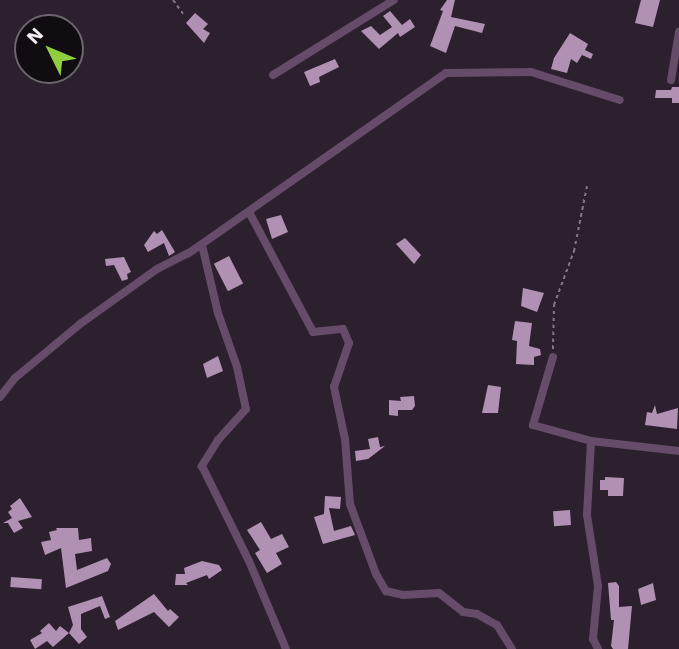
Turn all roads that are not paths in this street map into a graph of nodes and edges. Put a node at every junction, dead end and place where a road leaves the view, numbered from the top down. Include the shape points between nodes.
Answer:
1 (394, 0) edge
2 (679, 32) edge
3 (273, 75) dead end
4 (671, 80) dead end
5 (620, 100) dead end
6 (249, 212) junction
7 (202, 245) junction
8 (553, 357) road end
9 (0, 397) edge
10 (591, 441) junction
11 (679, 451) edge
12 (286, 649) edge
13 (512, 649) edge
14 (598, 649) edge

1 - 3 street
2 - 4 street
5 - 6 street via 531,72 446,73
6 - 7 street
6 - 13 street via 313,332 343,330 349,343 334,387 351,504 386,591 439,593 463,612 497,625
7 - 9 street via 157,269 80,324 15,378
7 - 12 street via 246,409 202,466 250,561
8 - 10 street via 533,425
10 - 11 street
10 - 14 street via 587,515 597,586 593,639

